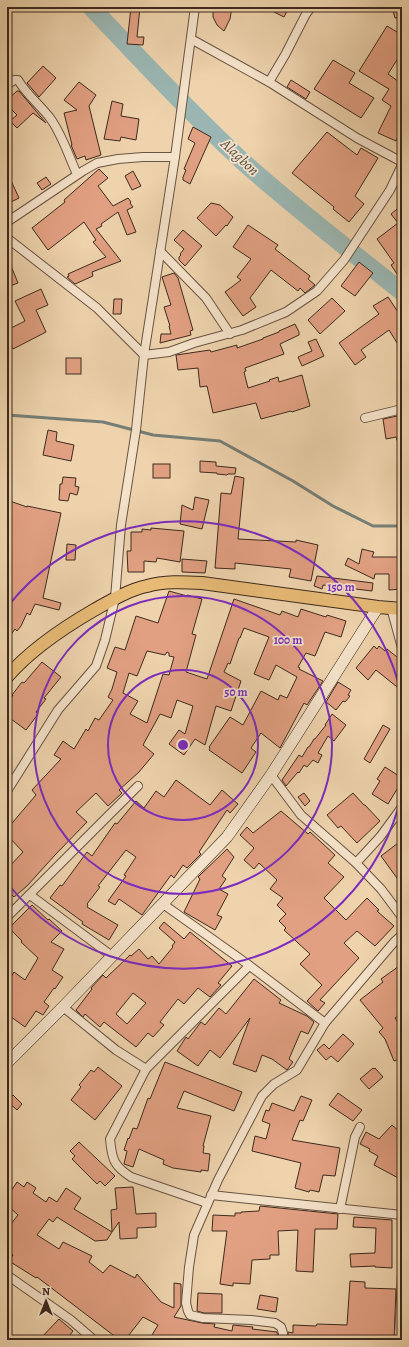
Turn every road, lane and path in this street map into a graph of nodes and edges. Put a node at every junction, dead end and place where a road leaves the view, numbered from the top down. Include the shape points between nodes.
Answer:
1 (195, 7) edge
2 (310, 7) edge
3 (191, 40) junction
4 (269, 82) junction
5 (7, 85) edge
6 (175, 157) junction
7 (402, 164) edge
8 (77, 174) junction
9 (7, 222) edge
10 (7, 238) edge
11 (160, 251) junction
12 (230, 334) junction
13 (144, 355) junction
14 (402, 409) edge
15 (365, 418) dead end
16 (115, 598) junction
17 (378, 606) junction
18 (397, 608) edge
19 (402, 648) edge
20 (9, 670) edge
21 (271, 775) junction
22 (138, 786) dead end
23 (7, 791) edge
24 (402, 807) edge
25 (356, 863) junction
26 (30, 895) junction
27 (162, 904) junction
28 (7, 917) edge
29 (402, 917) edge
30 (402, 935) edge
31 (112, 956) junction
32 (249, 966) junction
33 (63, 1007) junction
34 (325, 1023) junction
35 (7, 1063) edge
36 (146, 1069) junction
37 (360, 1127) dead end
38 (211, 1195) junction
39 (208, 1203) junction
40 (340, 1209) junction
41 (402, 1215) edge
42 (402, 1274) edge
43 (7, 1275) edge
44 (94, 1340) edge
45 (283, 1340) edge
46 (399, 1340) edge

1 - 3 street
2 - 4 street
3 - 4 street
3 - 6 street
4 - 7 street
5 - 8 street via 18,80 51,119
6 - 8 street via 118,159 97,163
6 - 11 street
7 - 12 street via 390,190 344,260 317,290 286,312
8 - 9 street
10 - 13 street via 96,308
11 - 12 street via 206,298
11 - 13 street
12 - 13 street via 169,352
13 - 16 street via 136,430 121,525
14 - 15 street
16 - 17 main road via 146,586 176,582 202,583
16 - 20 main road via 75,621
16 - 23 street via 96,666 58,710
17 - 18 main road
17 - 21 street
18 - 19 street
21 - 25 street via 301,815
21 - 27 street via 227,837
22 - 26 street
24 - 25 street via 380,837
25 - 29 street via 381,889
26 - 28 street
26 - 31 street
27 - 31 street
27 - 32 street
30 - 34 street
31 - 33 street
32 - 34 street
32 - 36 street
33 - 35 street
33 - 36 street via 116,1050
34 - 38 street via 297,1070 274,1084 262,1096
36 - 39 street via 110,1140 114,1162 131,1177
37 - 40 street via 355,1137
38 - 39 street
38 - 40 street
39 - 45 street via 194,1235 188,1267 188,1311 203,1318 275,1323 281,1327
40 - 41 street
42 - 46 street
43 - 44 street via 71,1320

